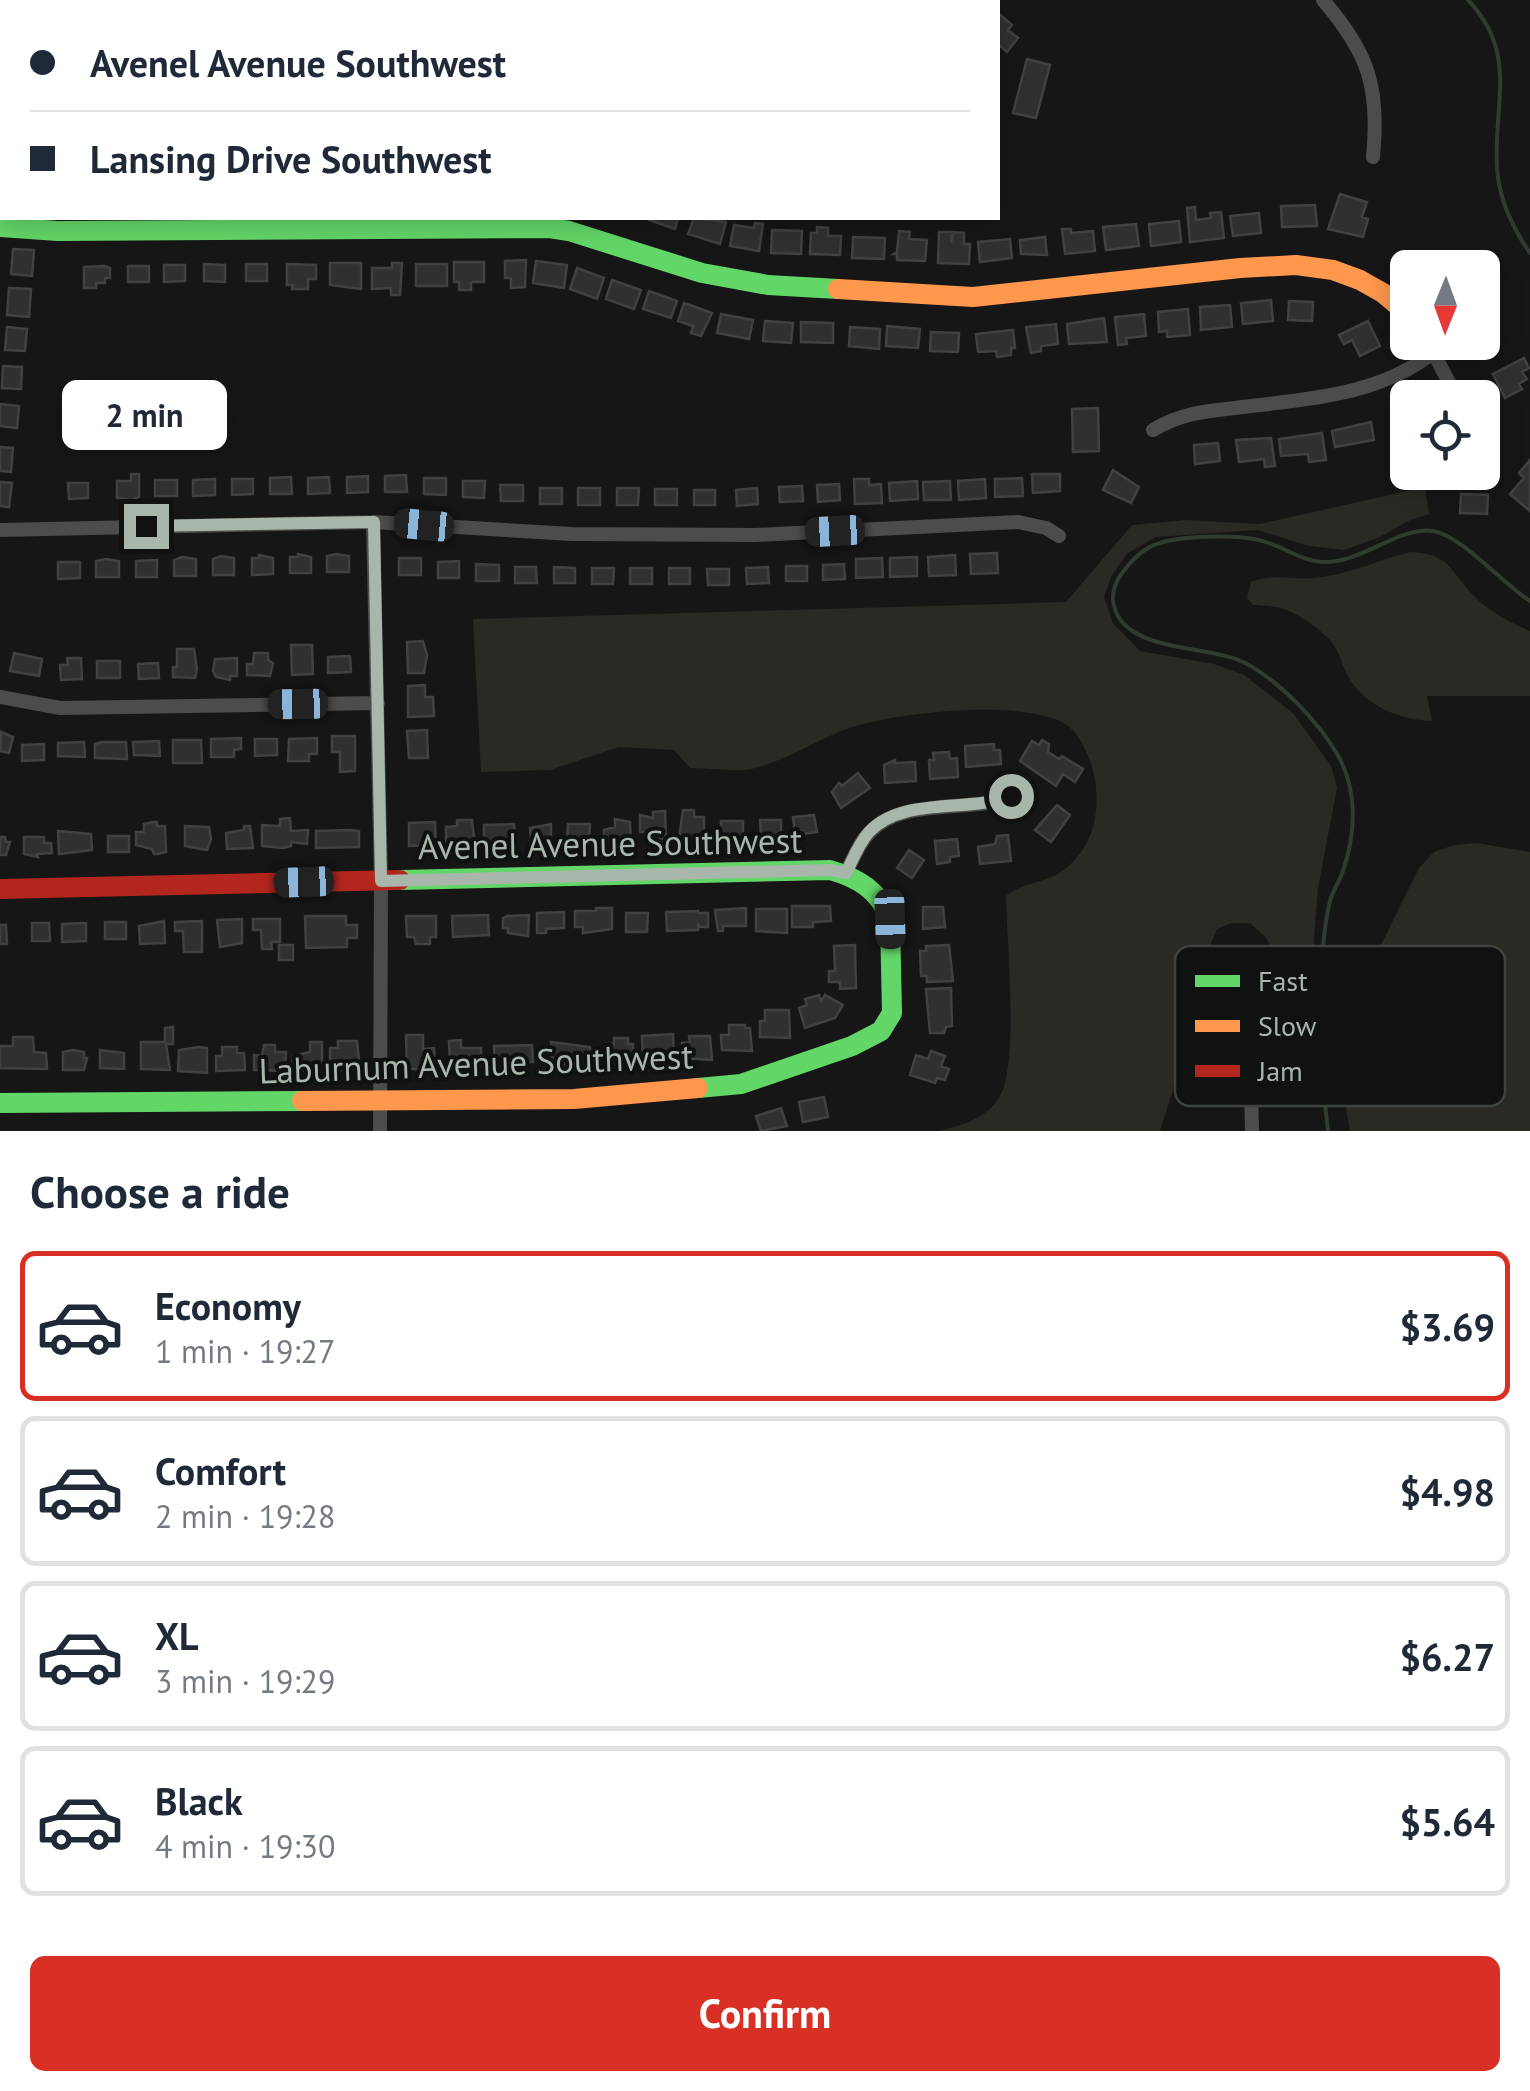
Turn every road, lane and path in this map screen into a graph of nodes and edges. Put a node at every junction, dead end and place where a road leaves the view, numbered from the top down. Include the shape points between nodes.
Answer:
1 (1323, 0) edge
2 (1372, 156) dead end
3 (0, 227) edge
4 (1390, 299) edge
5 (1417, 360) edge
6 (1153, 430) dead end
7 (374, 522) junction
8 (0, 530) edge
9 (1059, 536) dead end
10 (0, 696) edge
11 (378, 703) junction
12 (1011, 796) dead end
13 (846, 873) junction
14 (381, 881) junction
15 (0, 889) edge
16 (0, 1103) edge
17 (380, 1103) junction
18 (1251, 1106) edge
19 (380, 1131) edge
20 (1252, 1131) edge

1 - 2 street via 1370,73 1376,106
3 - 4 street via 549,228 768,286 973,298 1296,265 1333,270
5 - 6 street via 1371,386 1192,413
7 - 8 street
7 - 9 street via 694,536 1018,522
7 - 11 street
10 - 11 street via 60,708
11 - 14 street
12 - 13 street, Avenel Avenue Southwest via 884,820 864,838
13 - 14 street, Avenel Avenue Southwest
13 - 17 street, Laburnum Avenue Southwest via 870,886 890,919 892,1013 881,1031 864,1040 728,1086 574,1100
14 - 15 street, Avenel Avenue Southwest
14 - 17 street
16 - 17 street, Laburnum Avenue Southwest
17 - 19 street
18 - 20 street

